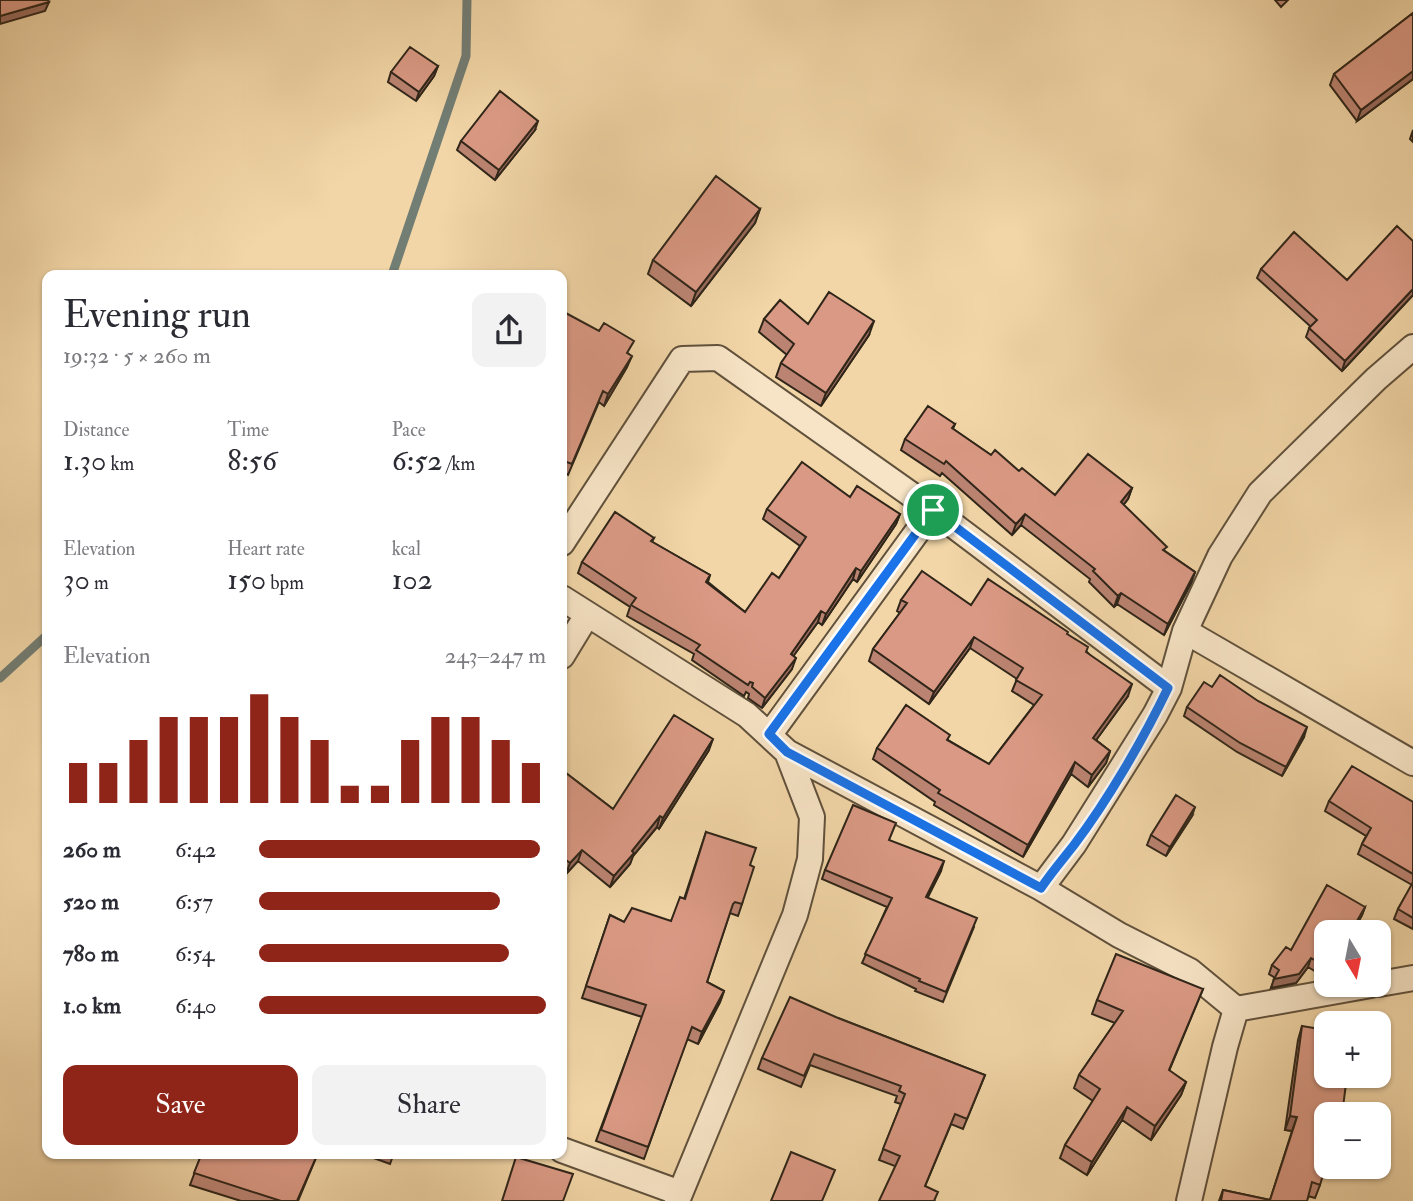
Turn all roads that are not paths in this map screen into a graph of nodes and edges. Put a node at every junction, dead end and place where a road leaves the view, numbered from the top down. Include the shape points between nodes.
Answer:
1 (1413, 347) edge
2 (933, 510) junction
3 (567, 535) edge
4 (567, 601) edge
5 (587, 615) junction
6 (1185, 631) junction
7 (567, 648) edge
8 (1168, 688) junction
9 (769, 734) junction
10 (787, 752) junction
11 (1413, 764) edge
12 (1041, 888) junction
13 (1413, 978) edge
14 (1391, 982) edge
15 (1314, 995) edge
16 (1236, 1009) junction
17 (567, 1152) edge
18 (678, 1197) edge
19 (1189, 1201) edge

1 - 6 street via 1260,493 1220,556
2 - 3 street via 718,358 682,359
2 - 8 street
2 - 9 street
4 - 5 street
5 - 7 street
5 - 9 street via 747,715
6 - 8 street
6 - 11 street
8 - 12 street via 1106,796
9 - 10 street
10 - 12 street
10 - 18 street via 812,817 810,859 795,915
12 - 16 street via 1190,971
13 - 14 street
15 - 16 street
16 - 19 street
17 - 18 street

